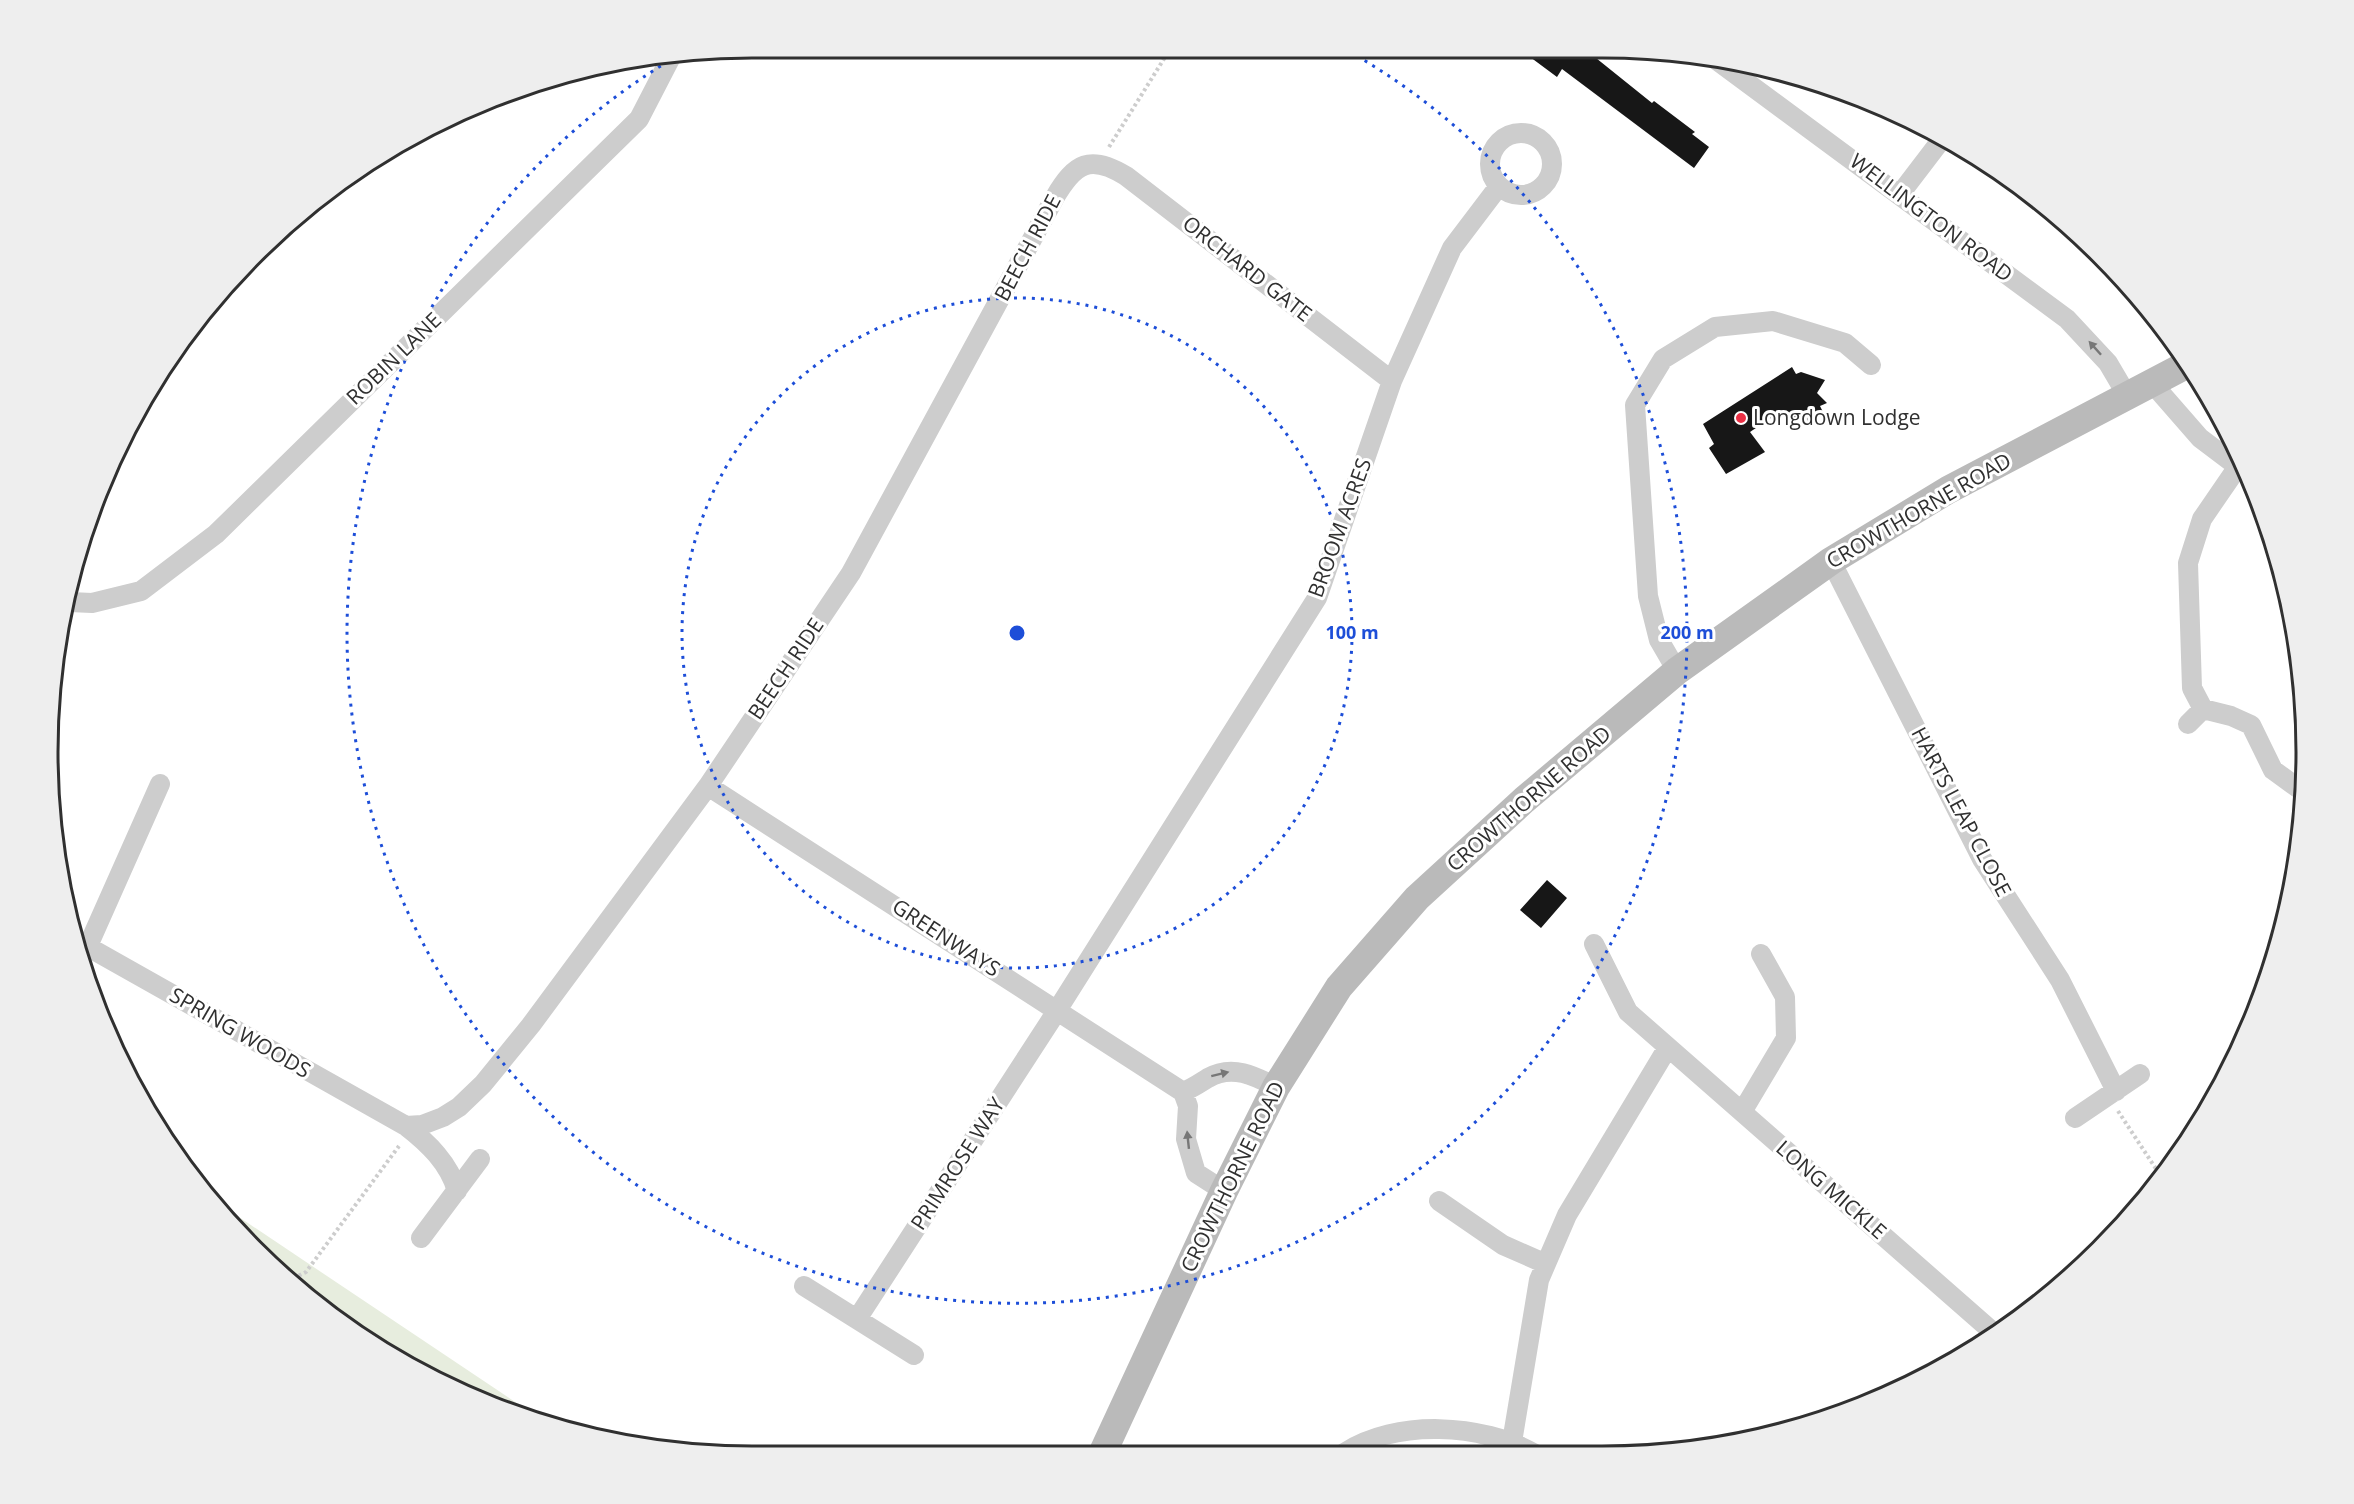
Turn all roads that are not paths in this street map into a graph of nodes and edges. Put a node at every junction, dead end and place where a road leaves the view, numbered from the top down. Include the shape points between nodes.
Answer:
1 (668, 63) edge
2 (1730, 71) edge
3 (1938, 145) edge
4 (1100, 163) joint
5 (1499, 186) dead end
6 (1900, 194) junction
7 (1871, 365) dead end
8 (2180, 369) edge
9 (1392, 381) junction
10 (2140, 390) junction
11 (2232, 463) edge
12 (2237, 475) edge
13 (1831, 561) junction
14 (75, 602) edge
15 (1677, 671) junction
16 (2203, 709) junction
17 (2188, 724) dead end
18 (160, 784) dead end
19 (2295, 785) edge
20 (708, 786) junction
21 (84, 937) edge
22 (1594, 944) dead end
23 (86, 946) edge
24 (1761, 954) dead end
25 (1057, 1009) junction
26 (1668, 1047) junction
27 (2140, 1074) dead end
28 (1276, 1087) junction
29 (1184, 1092) junction
30 (2112, 1094) junction
31 (1742, 1112) junction
32 (443, 1117) junction
33 (2075, 1118) dead end
34 (406, 1126) junction
35 (434, 1152) junction
36 (480, 1159) dead end
37 (457, 1191) junction
38 (1224, 1191) junction
39 (1439, 1201) dead end
40 (421, 1238) dead end
41 (1546, 1264) junction
42 (804, 1286) dead end
43 (857, 1319) junction
44 (1988, 1328) edge
45 (914, 1355) dead end
46 (1512, 1442) junction
47 (1128, 1446) edge
48 (1355, 1446) edge
49 (1520, 1446) edge

1 - 14 street, ROBIN LANE via 639,118 216,534 141,591 92,603
2 - 6 street, WELLINGTON ROAD
3 - 6 street
4 - 9 street, ORCHARD GATE via 1126,176
4 - 20 street, BEECH RIDE via 1076,168 1065,179 851,573
5 - 9 street, BROOM ACRES via 1452,248
10 -> 6 street, WELLINGTON ROAD via 2067,319
7 - 15 street via 1845,343 1773,321 1715,327 1663,358 1635,405 1648,596 1659,640
8 - 10 street, CROWTHORNE ROAD
9 - 25 street, BROOM ACRES via 1317,598
10 - 11 street, WELLINGTON ROAD
10 - 13 street, CROWTHORNE ROAD via 1948,490
12 - 16 street via 2202,519 2188,563 2192,688
13 - 15 street, CROWTHORNE ROAD
13 - 30 street, HARTS LEAP CLOSE via 1982,860 2060,980
15 - 28 street, CROWTHORNE ROAD via 1524,800 1417,898 1339,987
16 - 17 street
16 - 19 street via 2251,725 2273,770
18 - 21 street
20 - 25 street, GREENWAYS
20 - 32 street, BEECH RIDE via 531,1025 483,1084
22 - 26 street, LONG MICKLE via 1628,1012
23 - 34 street, SPRING WOODS
24 - 31 street via 1785,997 1786,1038
25 - 29 street, GREENWAYS
25 - 43 street, PRIMROSE WAY
26 - 31 street, LONG MICKLE
26 - 41 street via 1567,1215
27 - 30 street
29 -> 28 street via 1229,1071 1245,1072
28 - 38 street, CROWTHORNE ROAD
38 -> 29 street via 1196,1173 1186,1138 1188,1106
30 - 33 street
31 - 44 street, LONG MICKLE
32 - 34 street, BEECH RIDE via 423,1125
32 - 35 street
34 - 35 street, SPRING WOODS
35 - 37 street, SPRING WOODS via 453,1178
36 - 37 street
37 - 40 street
38 - 47 street, CROWTHORNE ROAD
39 - 41 street via 1503,1245
41 - 46 street via 1539,1280
42 - 43 street
43 - 45 street
46 - 48 street via 1426,1427
46 - 49 street

